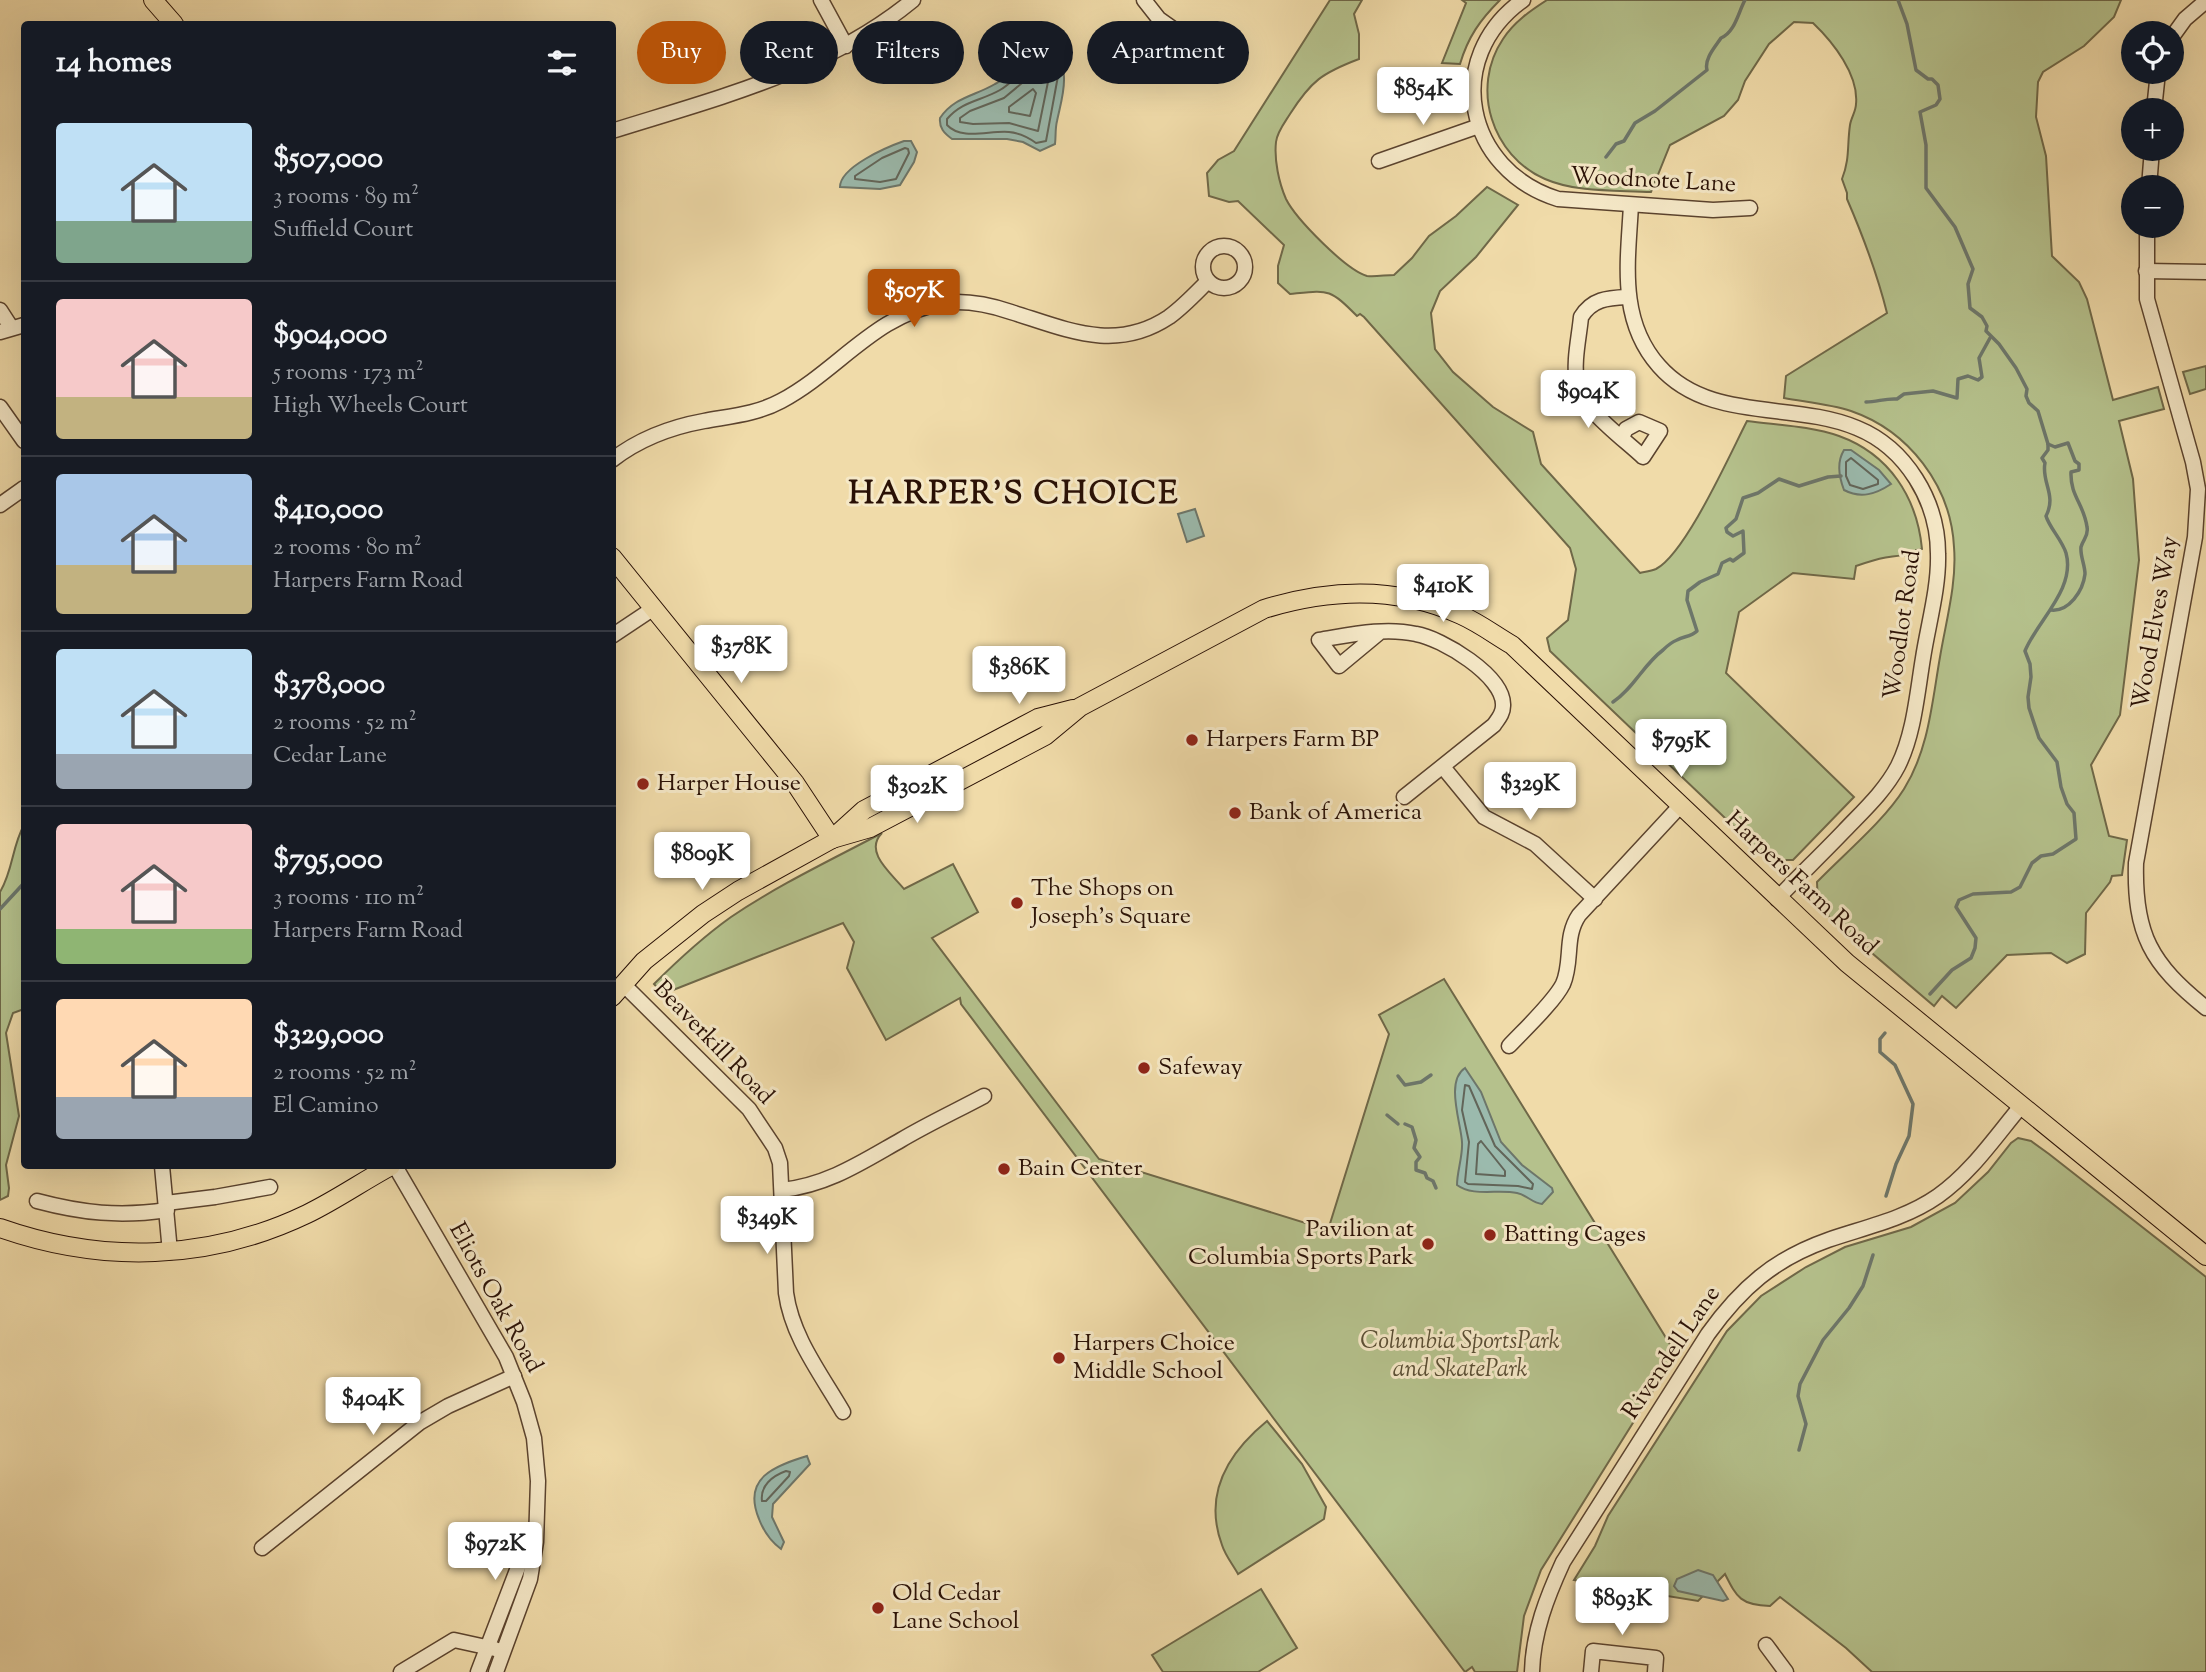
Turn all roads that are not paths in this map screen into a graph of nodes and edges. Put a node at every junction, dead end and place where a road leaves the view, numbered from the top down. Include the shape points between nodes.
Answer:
1 (153, 0) edge
2 (821, 0) edge
3 (913, 0) edge
4 (1144, 0) edge
5 (1523, 0) edge
6 (2206, 1) edge
7 (171, 21) edge
8 (1162, 21) edge
9 (2184, 21) edge
10 (846, 46) junction
11 (1479, 126) junction
12 (616, 130) edge
13 (1379, 161) dead end
14 (1631, 205) junction
15 (1750, 208) dead end
16 (2147, 238) edge
17 (2146, 271) junction
18 (2206, 272) edge
19 (1208, 281) dead end
20 (1627, 297) junction
21 (0, 310) edge
22 (12, 328) edge
23 (0, 407) edge
24 (21, 437) edge
25 (1622, 437) dead end
26 (616, 457) edge
27 (2202, 488) edge
28 (21, 490) edge
29 (0, 505) edge
30 (616, 562) edge
31 (654, 608) junction
32 (1380, 632) dead end
33 (616, 633) edge
34 (1443, 767) junction
35 (1404, 797) dead end
36 (1681, 805) junction
37 (832, 839) junction
38 (1595, 899) junction
39 (1777, 899) junction
40 (618, 991) edge
41 (2206, 1008) edge
42 (1509, 1046) dead end
43 (984, 1096) dead end
44 (2022, 1105) junction
45 (163, 1169) edge
46 (388, 1169) edge
47 (395, 1169) edge
48 (270, 1187) dead end
49 (782, 1190) junction
50 (37, 1201) dead end
51 (166, 1207) junction
52 (0, 1228) edge
53 (170, 1252) junction
54 (2206, 1256) edge
55 (514, 1376) junction
56 (843, 1412) dead end
57 (538, 1500) junction
58 (262, 1548) dead end
59 (1766, 1645) dead end
60 (488, 1648) junction
61 (503, 1652) junction
62 (401, 1672) edge
63 (478, 1672) edge
64 (496, 1672) edge
65 (1532, 1672) edge
66 (1591, 1672) edge
67 (1655, 1672) edge
68 (1786, 1672) edge

1 - 7 main road
2 - 10 street
3 - 10 street
4 - 8 street
5 - 11 street, Woodnote Lane via 1499,20 1482,50 1473,86
6 - 9 street
10 - 12 street via 746,88
11 - 13 street
11 - 14 street, Woodnote Lane via 1501,166 1526,187 1558,200
14 - 15 street, Woodnote Lane
14 - 20 street, Woodlot Road
16 - 17 street, Wood Elves Way
17 - 18 street
17 - 27 street, Wood Elves Way via 2154,328
19 - 26 street via 1159,323 1114,337 1081,333 981,304 923,307 881,326 780,401 754,412 661,432
20 - 25 street via 1608,298 1586,309 1581,317 1576,375 1587,404
20 - 39 street, Woodlot Road via 1646,349 1674,380 1712,400 1824,418 1878,439 1906,464 1924,492 1937,534 1937,575 1906,748 1885,786
21 - 22 street
23 - 24 street
27 - 41 street, Wood Elves Way via 2135,887 2140,922 2153,953 2176,983
28 - 29 street
30 - 31 main road
31 - 33 street
31 - 37 main road via 795,783
32 - 34 street via 1415,633 1436,640 1487,675 1501,694 1501,716 1494,725
34 - 35 street
34 - 38 street via 1484,817 1535,845
36 - 37 main road, Harpers Farm Road via 1512,645 1463,615 1420,600 1352,592 1264,609 1080,707 1034,742 870,828
36 - 38 street
36 - 39 main road, Harpers Farm Road
37 - 40 main road, Harpers Farm Road via 703,914 644,961
38 - 42 street via 1573,924 1563,983
39 - 44 main road, Harpers Farm Road via 1847,963
40 - 49 street, Beaverkill Road via 749,1109 775,1148
43 - 49 street via 852,1169 805,1187
44 - 54 main road, Harpers Farm Road
44 - 65 street, Rivendell Lane via 1967,1172 1938,1196 1903,1215 1779,1263 1729,1304 1563,1562 1538,1624
45 - 51 street
46 - 53 main road via 278,1225 219,1244
47 - 55 street, Eliots Oak Road
48 - 51 street
49 - 56 street, Beaverkill Road via 788,1312
50 - 51 street via 116,1215
51 - 53 street
52 - 53 main road via 88,1250
55 - 57 street, Eliots Oak Road via 534,1438
55 - 58 street via 426,1418
57 - 60 street, Eliots Oak Road via 529,1541
57 - 61 street, Eliots Oak Road via 530,1579
59 - 68 street
60 - 61 street
60 - 62 street via 454,1640
60 - 63 street, Eliots Oak Road
61 - 64 street, Eliots Oak Road
66 - 67 street via 1592,1651 1656,1658

